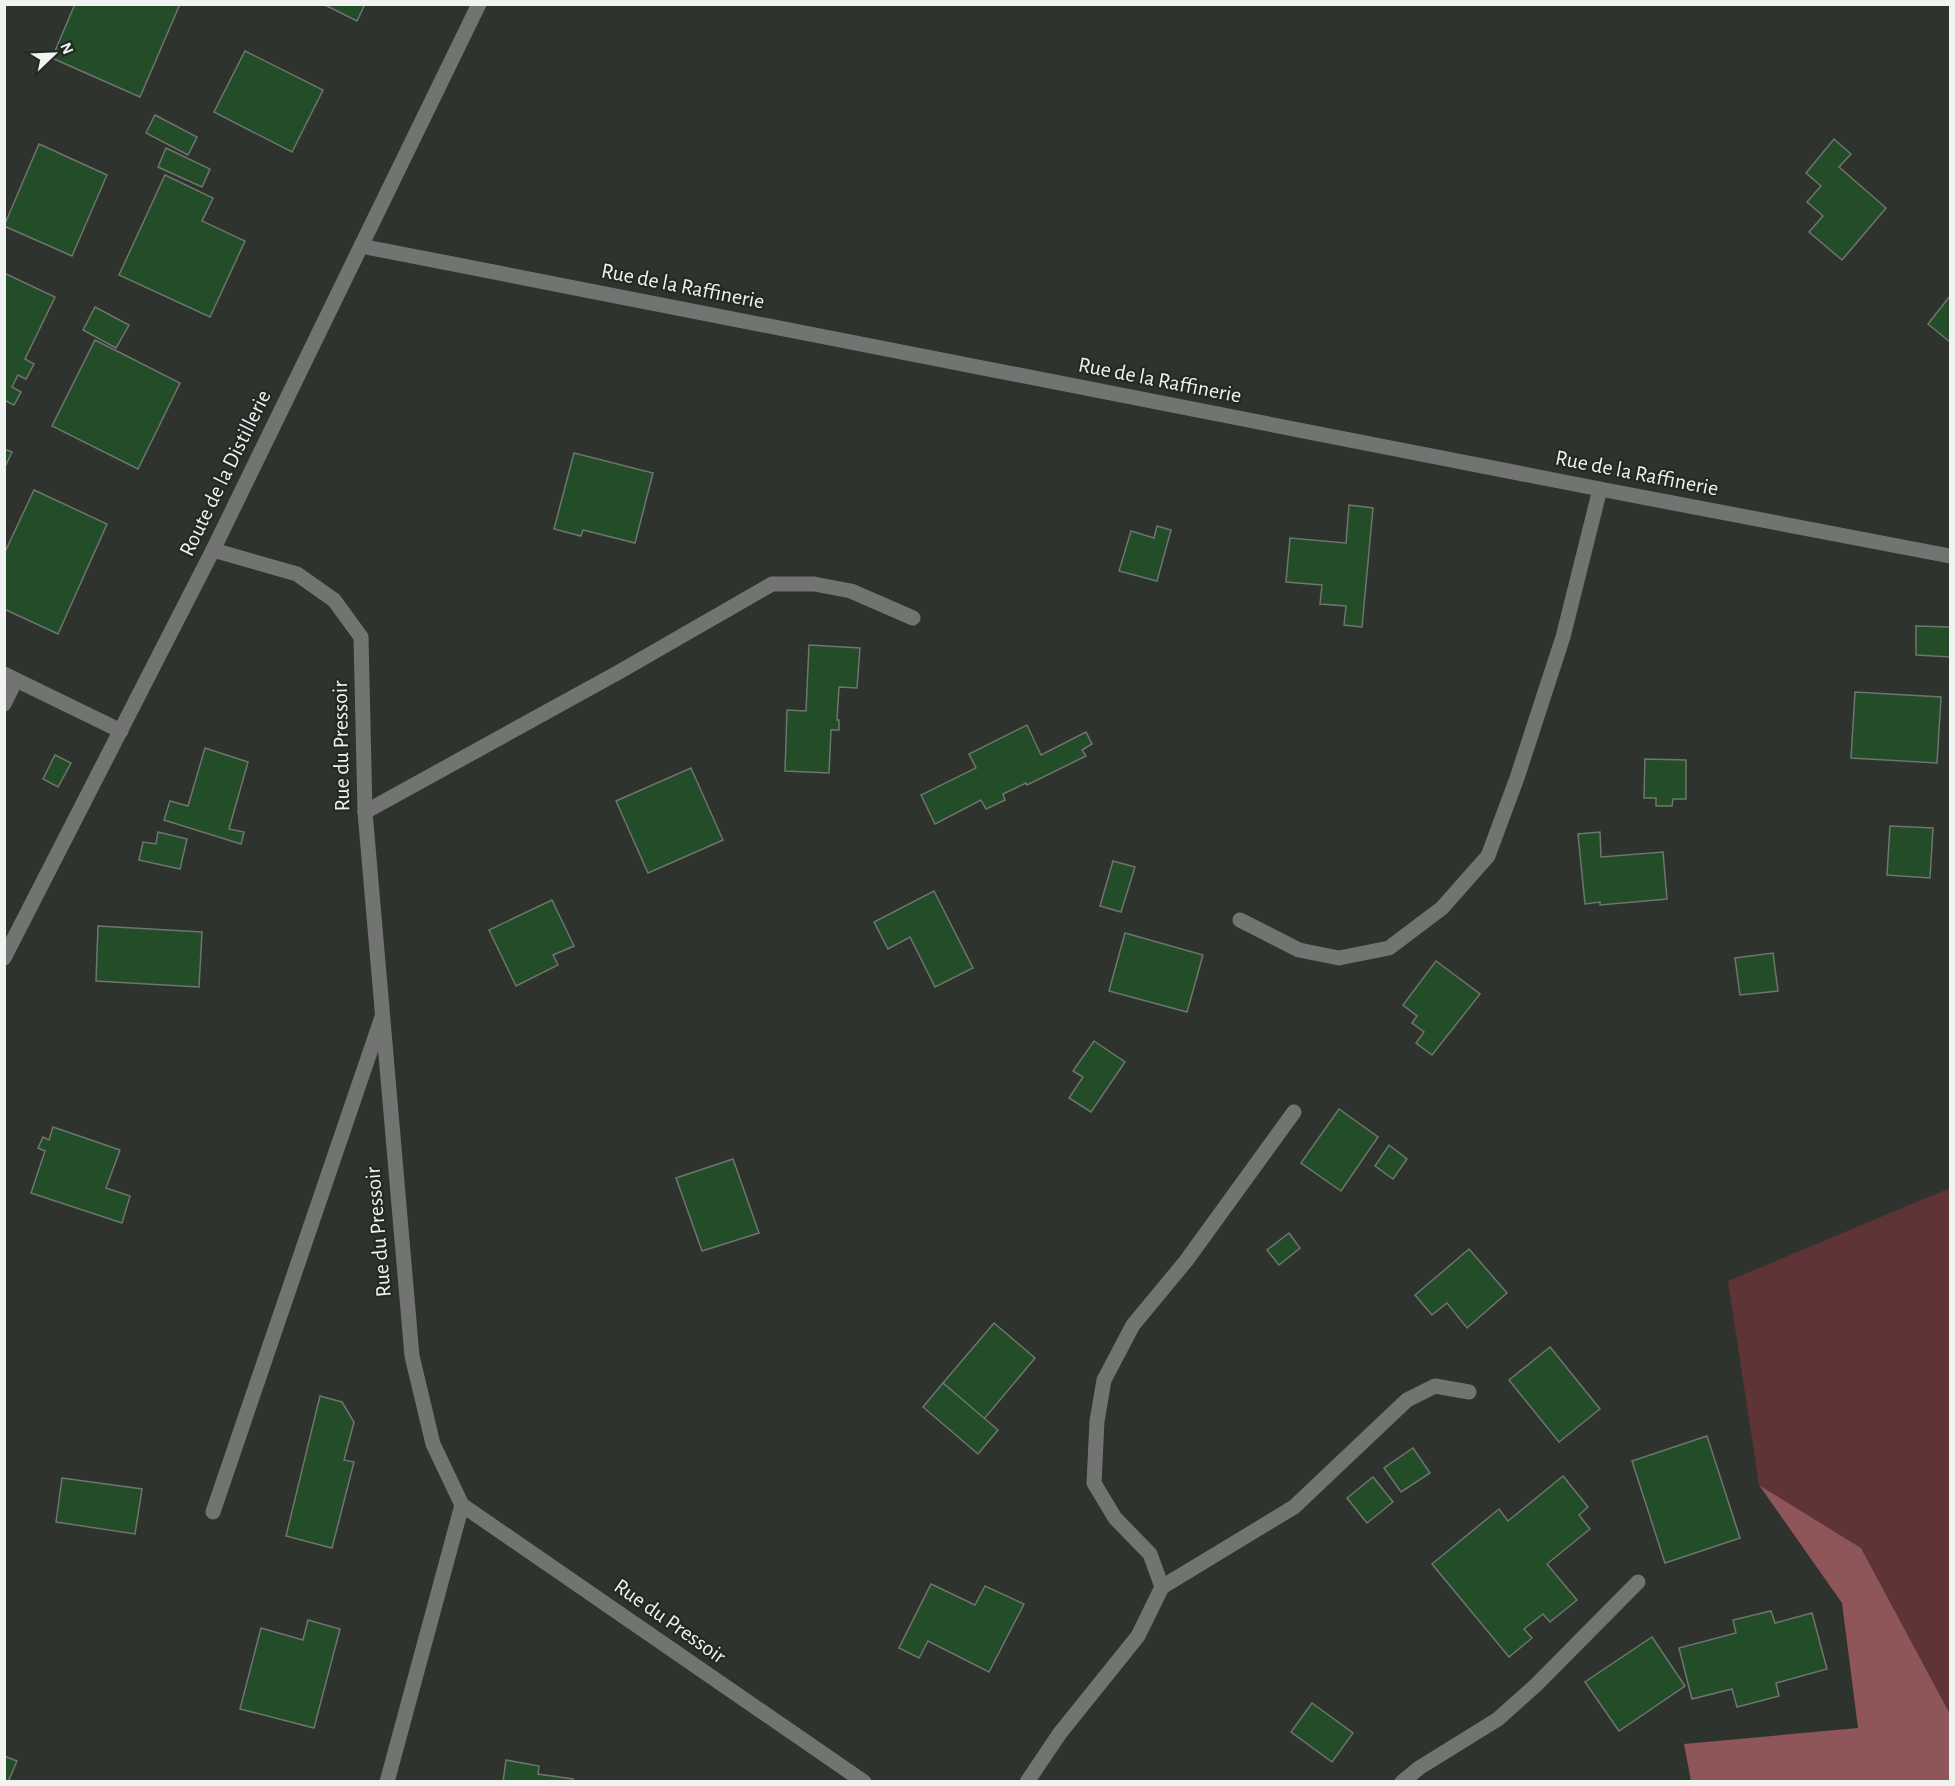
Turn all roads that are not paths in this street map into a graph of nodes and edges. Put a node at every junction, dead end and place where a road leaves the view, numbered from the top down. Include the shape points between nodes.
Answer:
1 (479, 4) edge
2 (361, 246) junction
3 (1600, 489) junction
4 (213, 550) junction
5 (1950, 556) edge
6 (913, 618) dead end
7 (10, 677) edge
8 (4, 704) edge
9 (120, 731) junction
10 (365, 812) junction
11 (1240, 920) dead end
12 (4, 958) edge
13 (382, 1017) junction
14 (1294, 1112) dead end
15 (1469, 1392) dead end
16 (462, 1505) junction
17 (213, 1512) dead end
18 (1638, 1582) dead end
19 (1162, 1587) junction
20 (387, 1782) edge
21 (864, 1782) edge
22 (1027, 1782) edge
23 (1402, 1782) edge

1 - 2 street, Route de la Distillerie
2 - 3 street, Rue de la Raffinerie
2 - 4 street, Route de la Distillerie
3 - 5 street, Rue de la Raffinerie
3 - 11 street via 1563,637 1488,856 1442,908 1389,948 1339,958 1299,950
4 - 9 street, Route de la Distillerie
4 - 10 street, Rue du Pressoir via 297,574 334,600 361,637
6 - 10 street via 851,591 814,584 772,584
7 - 8 street
7 - 9 street
9 - 12 street, Route de la Distillerie
10 - 13 street, Rue du Pressoir
13 - 16 street, Rue du Pressoir via 412,1356 433,1444
13 - 17 street
14 - 19 street via 1186,1261 1133,1325 1104,1380 1097,1421 1094,1483 1115,1518 1150,1554
15 - 19 street via 1435,1386 1407,1401 1294,1507
16 - 20 street
16 - 21 street, Rue du Pressoir
18 - 23 street via 1498,1719
19 - 22 street via 1138,1635 1060,1733

